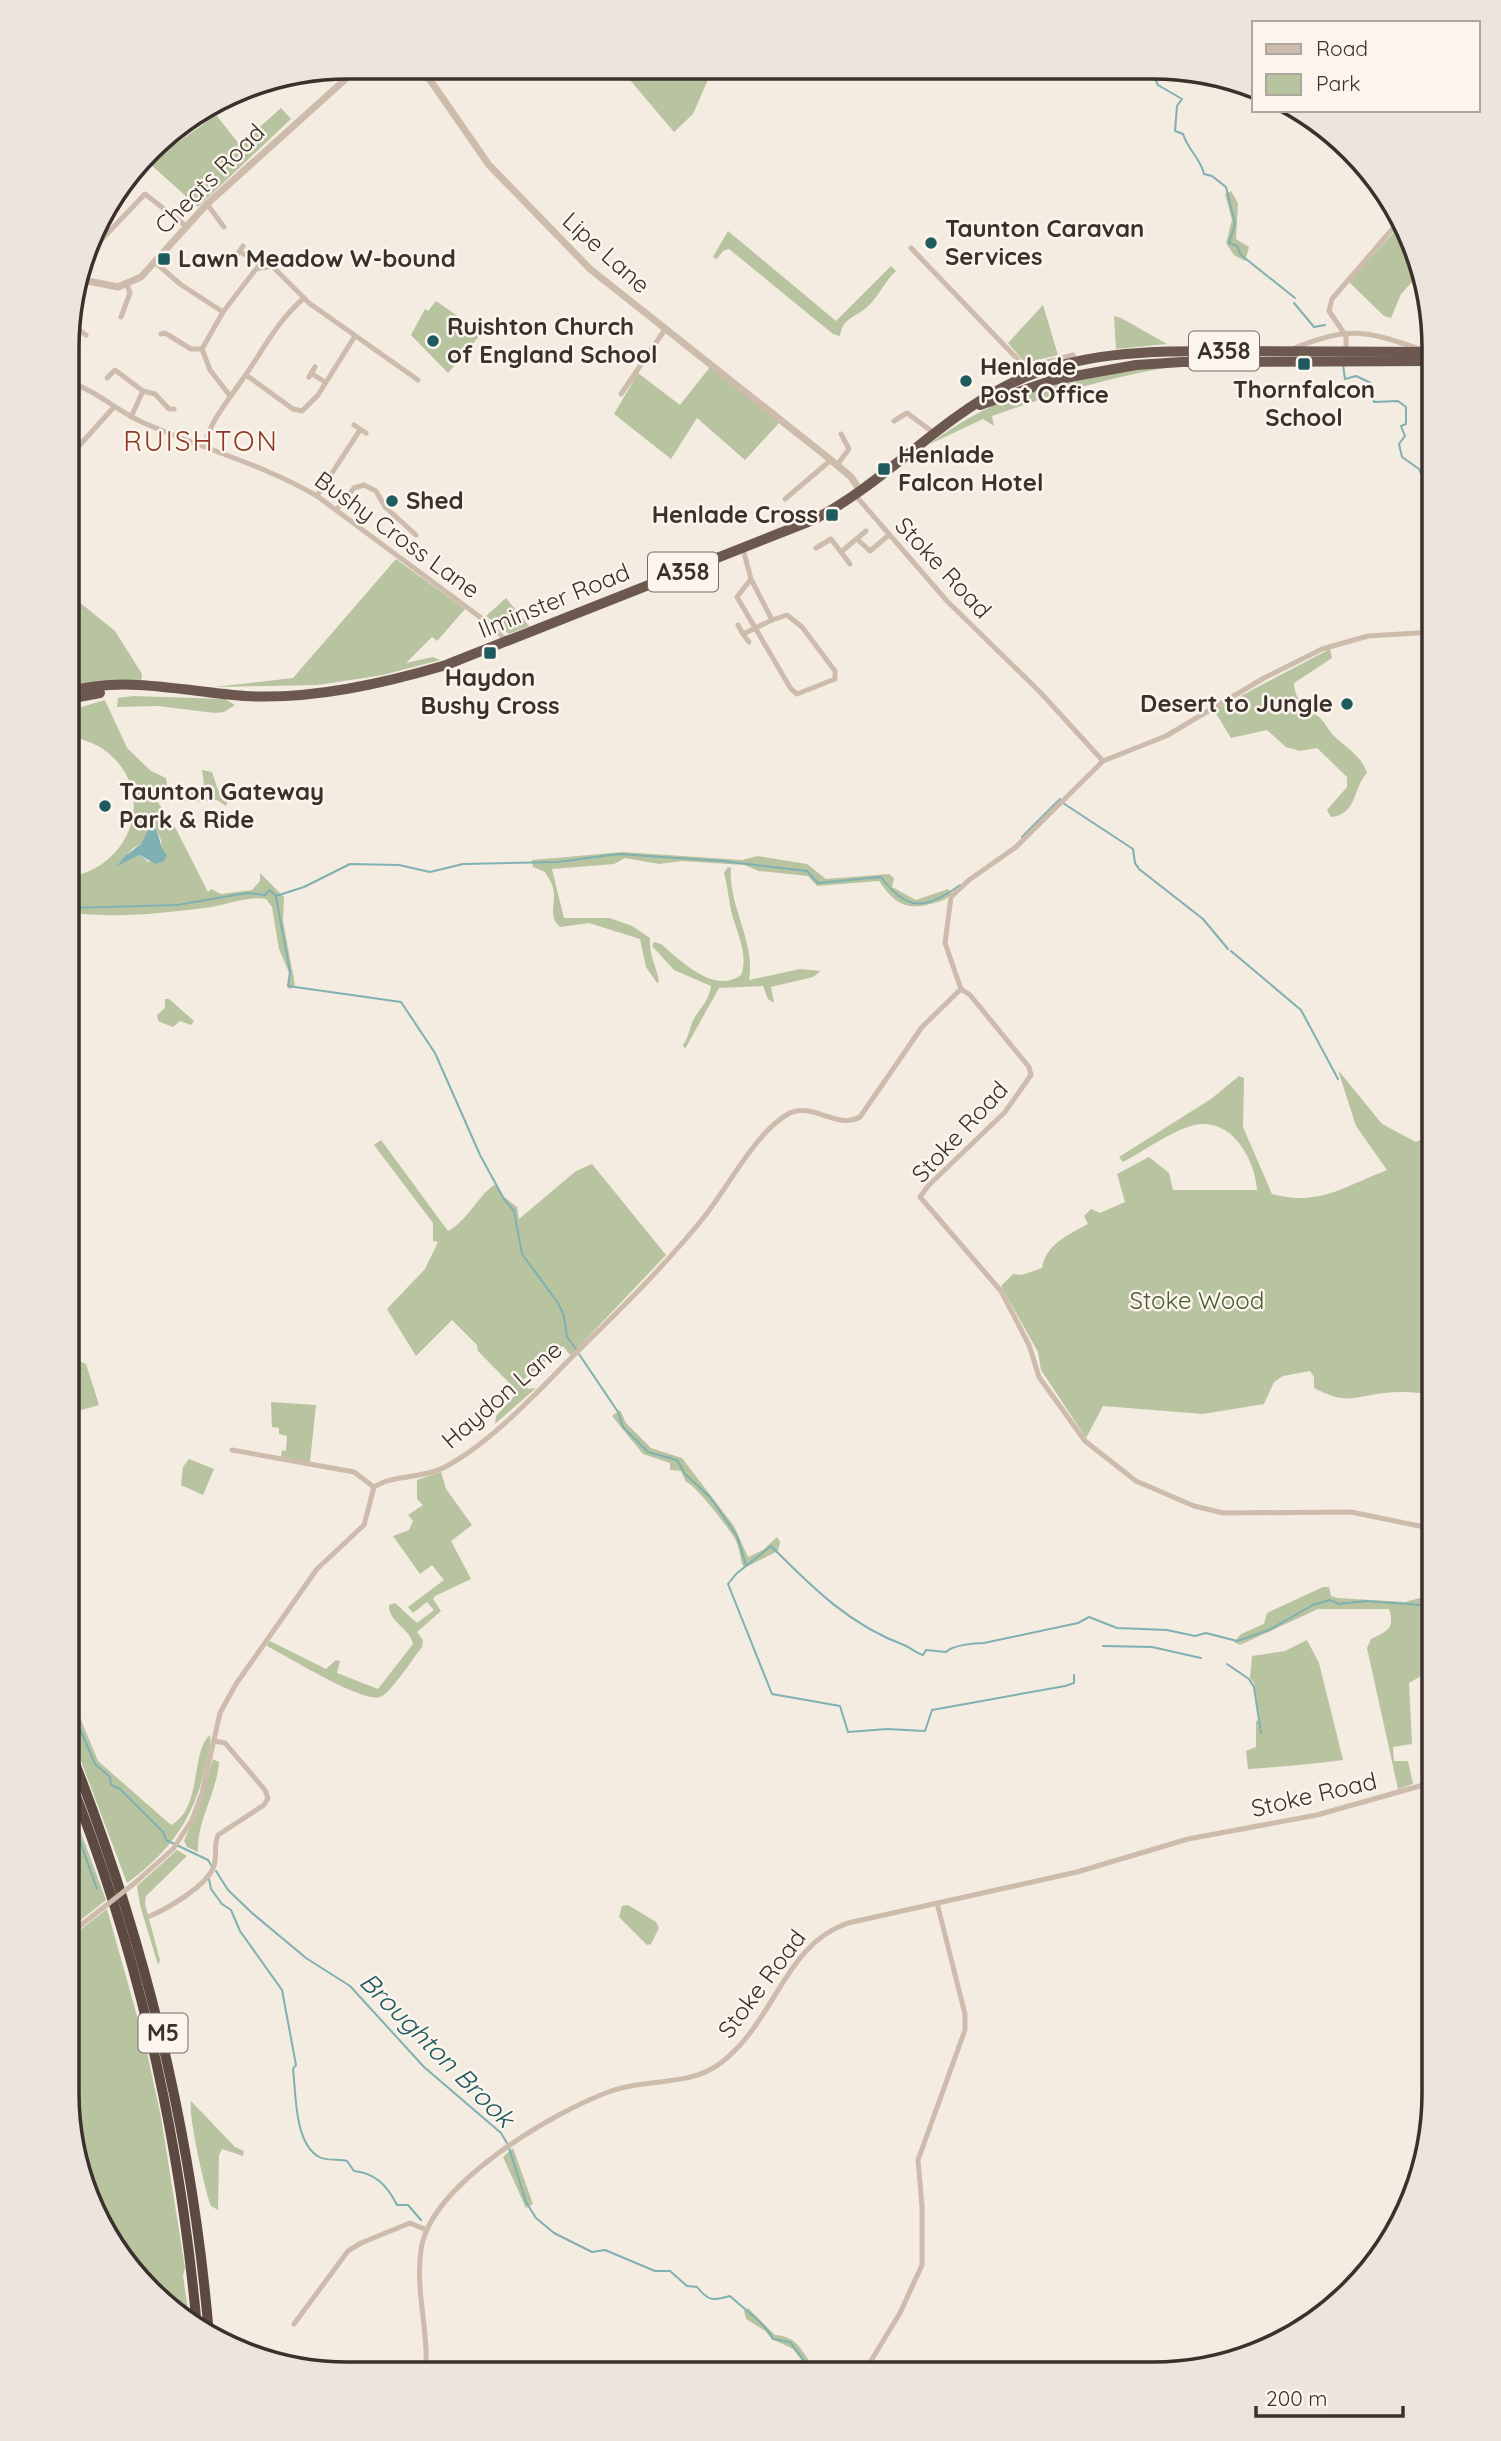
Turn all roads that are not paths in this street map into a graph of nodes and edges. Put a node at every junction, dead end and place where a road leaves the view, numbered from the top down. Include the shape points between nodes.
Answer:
1 (345, 79) edge
2 (429, 79) edge
3 (207, 204) junction
4 (186, 226) junction
5 (223, 227) dead end
6 (1394, 227) edge
7 (103, 236) edge
8 (911, 247) dead end
9 (240, 251) dead end
10 (156, 262) junction
11 (259, 267) junction
12 (87, 282) edge
13 (127, 285) junction
14 (304, 298) junction
15 (223, 312) junction
16 (121, 317) dead end
17 (666, 328) junction
18 (79, 329) edge
19 (84, 332) dead end
20 (164, 332) dead end
21 (1343, 333) junction
22 (355, 336) junction
23 (202, 349) junction
24 (1422, 350) edge
25 (1285, 351) junction
26 (1422, 352) edge
27 (1347, 356) junction
28 (1422, 360) edge
29 (1076, 363) junction
30 (1026, 368) junction
31 (1096, 371) junction
32 (312, 373) dead end
33 (246, 375) junction
34 (1069, 376) junction
35 (107, 378) dead end
36 (413, 379) dead end
37 (325, 382) junction
38 (79, 385) edge
39 (1008, 386) junction
40 (143, 391) junction
41 (621, 394) dead end
42 (230, 396) junction
43 (976, 406) junction
44 (114, 407) junction
45 (170, 410) dead end
46 (131, 418) junction
47 (894, 421) dead end
48 (354, 425) dead end
49 (841, 434) dead end
50 (935, 434) junction
51 (204, 445) junction
52 (79, 446) edge
53 (834, 462) junction
54 (859, 494) junction
55 (317, 496) junction
56 (785, 499) dead end
57 (337, 509) junction
58 (866, 531) dead end
59 (416, 535) dead end
60 (888, 535) junction
61 (857, 539) junction
62 (816, 548) dead end
63 (743, 549) junction
64 (841, 552) junction
65 (849, 564) dead end
66 (751, 579) junction
67 (772, 620) junction
68 (738, 625) dead end
69 (755, 627) junction
70 (1422, 633) edge
71 (744, 634) junction
72 (508, 642) junction
73 (749, 642) dead end
74 (146, 687) junction
75 (79, 690) edge
76 (79, 697) edge
77 (1103, 761) junction
78 (961, 989) junction
79 (232, 1450) dead end
80 (374, 1487) junction
81 (1422, 1527) edge
82 (214, 1741) junction
83 (79, 1775) edge
84 (1422, 1785) edge
85 (79, 1806) edge
86 (937, 1903) junction
87 (150, 1916) dead end
88 (79, 1927) edge
89 (427, 2230) junction
90 (195, 2315) edge
91 (208, 2323) edge
92 (294, 2324) dead end
93 (425, 2362) edge
94 (870, 2362) edge

1 - 3 street, Cheats Road
2 - 17 street, Lipe Lane via 489,165 519,199 590,269
3 - 4 street, Cheats Road
3 - 5 street
4 - 7 street via 145,194
4 - 10 street, Cheats Road
6 - 21 street via 1332,299 1329,311
8 - 30 street
9 - 11 street
10 - 13 street, Cheats Road
10 - 15 street via 180,285
11 - 14 street via 276,269
11 - 15 street
12 - 13 street
13 - 16 street via 129,298
14 - 22 street
14 - 33 street via 280,319
15 - 23 street
17 - 41 street
17 - 53 street, Lipe Lane
18 - 19 street
20 - 23 street via 191,349
21 - 24 street via 1370,332
21 - 25 street
21 - 27 street
22 - 36 street
22 - 37 street
23 - 42 street via 210,370
25 - 27 highway, Ilminster Road / A358
25 - 29 highway, Ilminster Road / A358 via 1150,352
26 - 27 highway, A358
27 - 28 highway, A358
27 - 31 highway, Ilminster Road / A358 via 1182,362
29 - 30 street via 1073,355
29 - 31 street
29 - 34 street
29 - 39 highway, Ilminster Road / A358
30 - 39 street
31 - 34 highway, Ilminster Road / A358
32 - 37 street
33 - 37 street via 299,411 309,407
33 - 42 street
34 - 43 highway, Ilminster Road / A358
35 - 40 street via 114,367
38 - 44 street, Bushy Cross Lane
39 - 43 highway, Ilminster Road / A358
40 - 45 street via 155,394
40 - 46 street
42 - 51 street via 211,424
43 - 50 highway, Ilminster Road / A358
44 - 46 street, Bushy Cross Lane
44 - 52 street
46 - 51 street, Bushy Cross Lane
47 - 50 street via 907,413
48 - 55 street via 363,432
49 - 53 street via 852,451
50 - 54 highway, Ilminster Road / A358
51 - 55 street, Bushy Cross Lane via 289,479
53 - 54 street, Lipe Lane
53 - 56 street
54 - 60 street, Stoke Road
54 - 63 highway, Ilminster Road / A358 via 803,525
55 - 57 street, Bushy Cross Lane
57 - 59 street via 354,488 364,485 381,496 385,507
57 - 72 street, Bushy Cross Lane via 496,628
58 - 61 street
60 - 61 street via 870,551
60 - 77 street, Stoke Road
61 - 64 street
62 - 64 street via 829,538
63 - 66 street
63 - 72 highway, Ilminster Road / A358
64 - 65 street
66 - 67 street
66 - 69 street via 737,597
67 - 69 street
67 - 69 street via 787,615 802,627 835,671 835,679 794,692
68 - 71 street
69 - 71 street
70 - 77 street via 1368,636 1322,649 1166,736
71 - 73 street
72 - 74 highway, Ilminster Road / A358 via 422,672 299,695 245,696
74 - 75 highway, Ilminster Road / A358 via 110,685
74 - 76 highway, Ilminster Road / A358
77 - 78 street, Stoke Road via 1016,847 951,897 945,943
78 - 80 street, Haydon Lane via 922,1027 860,1116 845,1121 803,1110 775,1124 702,1220 647,1282 471,1451 430,1474
78 - 81 street, Stoke Road via 1031,1075 1005,1112 920,1197 1001,1291 1022,1328 1039,1377 1085,1441 1136,1481 1209,1510 1351,1512
79 - 80 street via 354,1472
80 - 82 street via 364,1525 317,1569 236,1684 220,1713
82 - 87 street via 230,1748 268,1798 218,1835 214,1866 206,1878
82 - 88 street, bridge via 199,1806 173,1849
83 - 91 highway, M5 via 126,1901 165,2042 192,2183
84 - 86 street, Stoke Road via 1306,1818 1188,1839 1077,1872
85 - 90 highway, M5 via 115,1905 145,2009 181,2186
86 - 89 street, Stoke Road via 848,1923 819,1937 750,2036 707,2072 637,2084 578,2106 504,2149 450,2196
86 - 94 street via 965,2030 918,2160 922,2265
89 - 92 street via 410,2223 354,2246
89 - 93 street, Stoke Road via 420,2262

